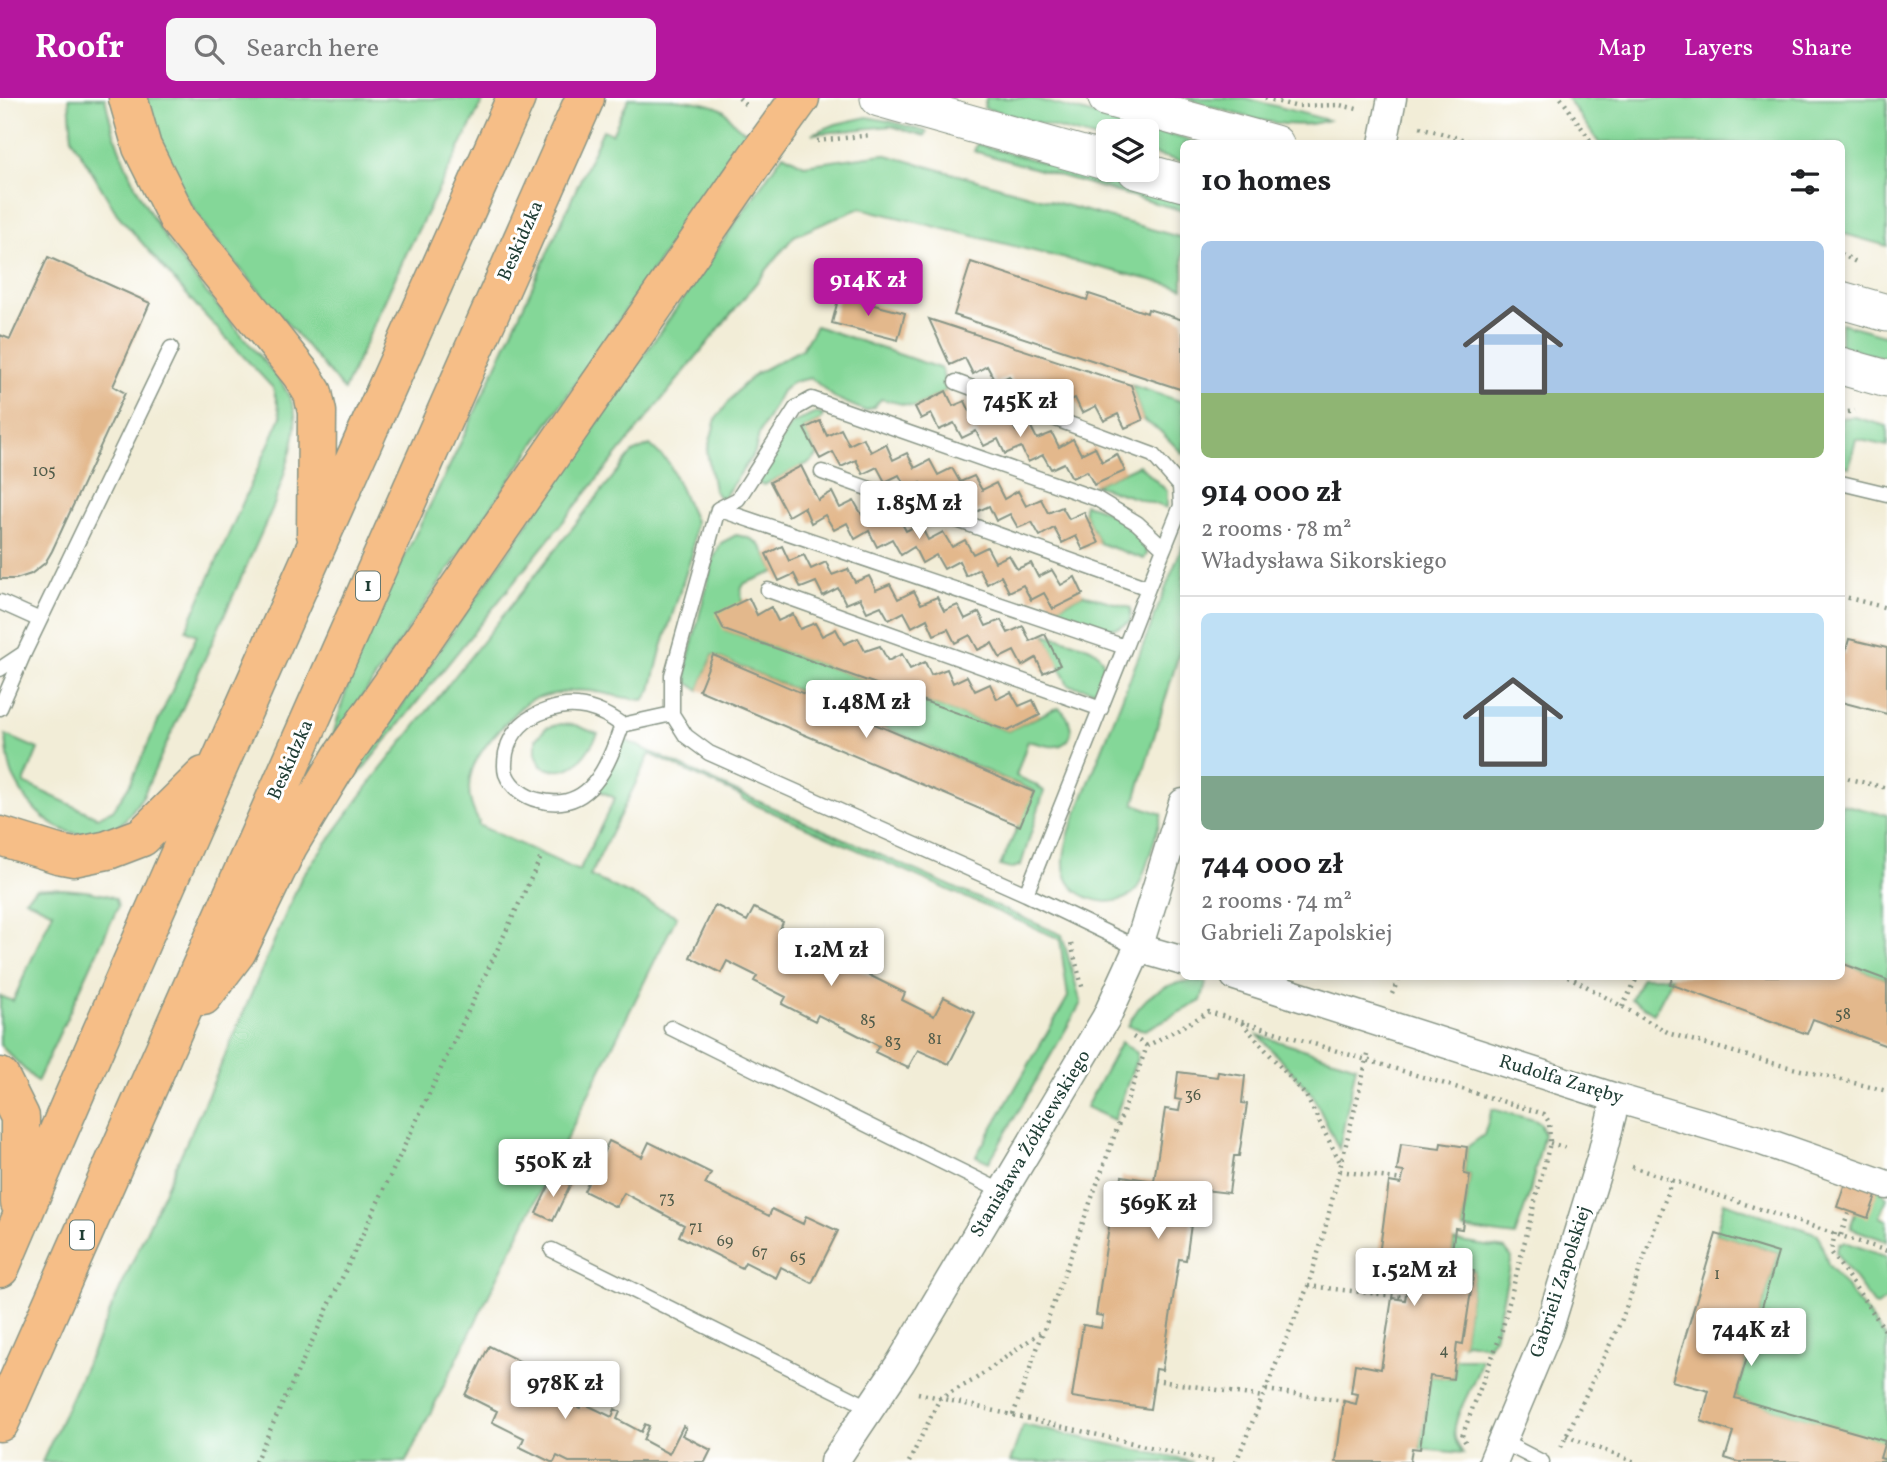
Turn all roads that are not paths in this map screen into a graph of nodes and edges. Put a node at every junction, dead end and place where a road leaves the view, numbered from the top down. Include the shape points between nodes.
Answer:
1 (128, 98) edge
2 (800, 98) edge
3 (879, 98) edge
4 (1107, 98) edge
5 (1392, 98) edge
6 (515, 100) edge
7 (579, 112) edge
8 (1260, 140) edge
9 (1384, 140) edge
10 (1096, 159) edge
11 (1159, 176) edge
12 (1180, 182) edge
13 (1845, 301) edge
14 (1887, 313) edge
15 (171, 348) dead end
16 (1845, 367) edge
17 (1887, 379) edge
18 (956, 382) dead end
19 (822, 472) dead end
20 (1845, 484) edge
21 (1180, 486) edge
22 (1887, 494) edge
23 (1180, 508) edge
24 (718, 509) junction
25 (1164, 548) junction
26 (316, 550) junction
27 (1148, 588) junction
28 (768, 590) dead end
29 (0, 602) edge
30 (40, 620) junction
31 (1125, 647) junction
32 (24, 653) junction
33 (0, 668) edge
34 (0, 708) edge
35 (1101, 709) junction
36 (672, 714) junction
37 (621, 726) junction
38 (218, 762) junction
39 (1180, 813) edge
40 (0, 836) edge
41 (1026, 894) junction
42 (1138, 948) junction
43 (1180, 960) edge
44 (1247, 980) edge
45 (670, 1028) dead end
46 (164, 1048) junction
47 (0, 1077) edge
48 (1616, 1098) junction
49 (1887, 1185) edge
50 (1003, 1192) junction
51 (20, 1221) junction
52 (552, 1250) dead end
53 (0, 1268) edge
54 (878, 1396) junction
55 (0, 1422) edge
56 (1498, 1452) edge
57 (834, 1462) edge
58 (1542, 1462) edge

1 - 26 main road via 142,147 179,221 313,393 317,412
2 - 46 main road via 341,758 289,846 237,951
3 - 10 street
4 - 8 street
5 - 9 street
6 - 26 main road
7 - 46 main road, Beskidzka / 1
11 - 12 street
13 - 14 street
15 - 30 lane
16 - 17 street
18 - 21 lane via 1153,455
19 - 27 lane
20 - 22 lane
23 - 25 lane
24 - 25 lane via 738,499 796,408 812,399 1097,499 1137,523
24 - 31 lane
24 - 36 lane via 672,675
25 - 27 lane
26 - 38 main road
27 - 31 lane
28 - 35 lane
29 - 30 lane
30 - 32 lane
31 - 35 lane
32 - 33 lane
32 - 34 lane
35 - 41 lane
36 - 37 lane
36 - 41 lane via 687,736 709,752
37 - 37 lane via 604,768 572,801 555,805 532,799 513,787 505,772 514,732 537,713 570,704 601,711
38 - 40 main road via 142,837 117,847 74,857
38 - 51 main road
39 - 42 street, Stanisława Żółkiewskiego
41 - 42 lane
42 - 43 street
42 - 50 street, Stanisława Żółkiewskiego via 1106,1018
44 - 48 street, Rudolfa Zaręby
45 - 50 lane
46 - 55 main road, Beskidzka / 1
47 - 51 main road via 20,1117
48 - 49 street, Rudolfa Zaręby via 1759,1140
48 - 56 street, Gabrieli Zapolskiej via 1548,1331
50 - 54 street, Stanisława Żółkiewskiego
51 - 53 main road
52 - 54 lane
54 - 57 street, Stanisława Żółkiewskiego
56 - 58 lane

